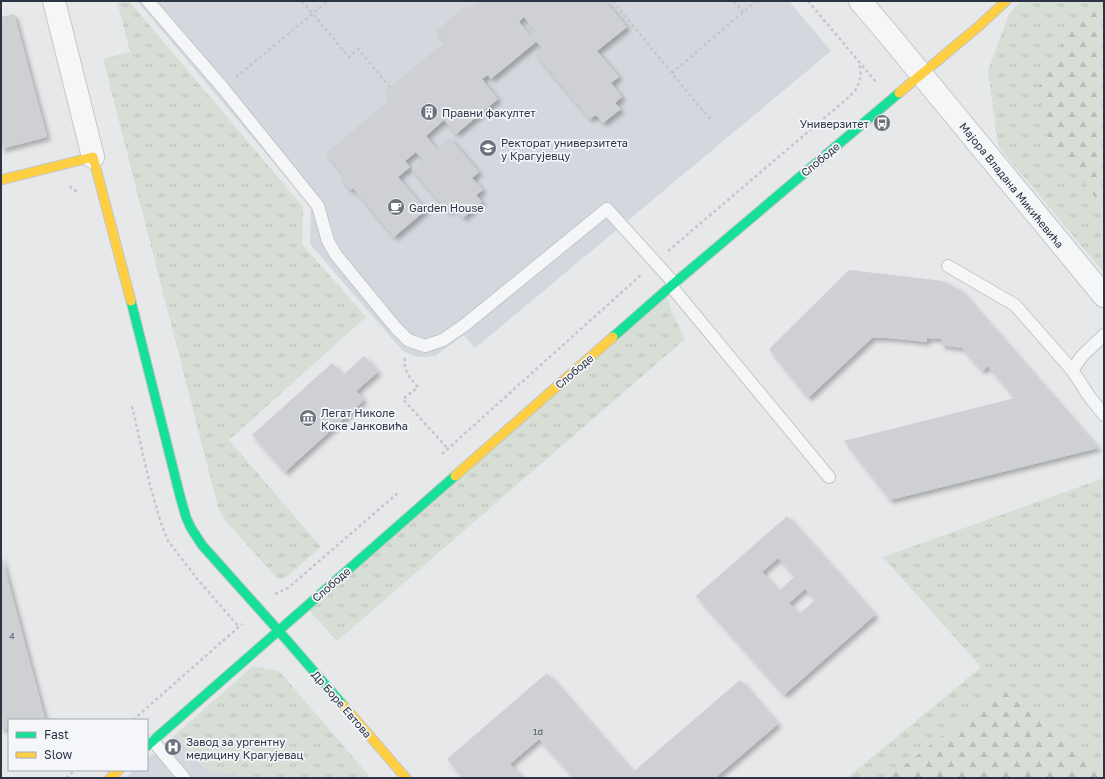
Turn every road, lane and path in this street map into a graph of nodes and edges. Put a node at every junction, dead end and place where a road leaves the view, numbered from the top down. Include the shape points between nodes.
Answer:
1 (54, 1) edge
2 (148, 1) edge
3 (302, 1) edge
4 (328, 1) edge
5 (613, 1) edge
6 (734, 1) edge
7 (756, 1) edge
8 (808, 1) edge
9 (860, 1) edge
10 (1006, 1) edge
11 (743, 12) junction
12 (313, 14) junction
13 (859, 61) junction
14 (672, 73) junction
15 (921, 74) junction
16 (390, 87) dead end
17 (223, 88) junction
18 (891, 99) junction
19 (711, 120) dead end
20 (93, 157) junction
21 (1, 180) edge
22 (656, 262) junction
23 (948, 266) dead end
24 (673, 284) junction
25 (1104, 296) edge
26 (1104, 335) edge
27 (408, 340) junction
28 (1072, 370) junction
29 (1104, 415) edge
30 (448, 449) junction
31 (438, 458) dead end
32 (829, 478) dead end
33 (400, 491) dead end
34 (259, 609) junction
35 (278, 630) junction
36 (134, 719) edge
37 (150, 744) edge
38 (74, 771) edge
39 (118, 771) edge
40 (66, 778) edge
41 (110, 778) edge
42 (184, 778) edge
43 (406, 778) edge

1 - 20 street
2 - 17 lane
3 - 12 path
4 - 12 path
5 - 14 path
6 - 11 path
7 - 11 path
8 - 13 path
9 - 15 street, Мајора Владана Микићевића
10 - 15 street, Слободе
11 - 14 path
12 - 16 path via 349,57 358,49
12 - 17 path
13 - 18 path
13 - 22 path via 861,76 850,96
14 - 19 path
15 - 18 street, Слободе
15 - 25 street, Мајора Владана Микићевића
17 - 27 lane via 318,206 328,241 336,254
18 - 24 street, Слободе
20 - 21 street
20 - 34 street, Др Боре Евтова via 126,276 186,518 202,545
22 - 24 lane
22 - 27 lane via 607,209 443,340 425,346
22 - 30 path
23 - 28 lane via 1015,305
24 - 32 lane
24 - 35 street, Слободе
26 - 28 lane via 1083,355
27 - 30 path via 404,361 407,376 418,387 403,399
28 - 29 lane
30 - 31 path
33 - 34 path via 288,588 277,592
34 - 35 street, Др Боре Евтова
34 - 36 path
35 - 37 street, Слободе
35 - 43 street, Др Боре Евтова
37 - 42 lane
38 - 40 path
39 - 41 street

